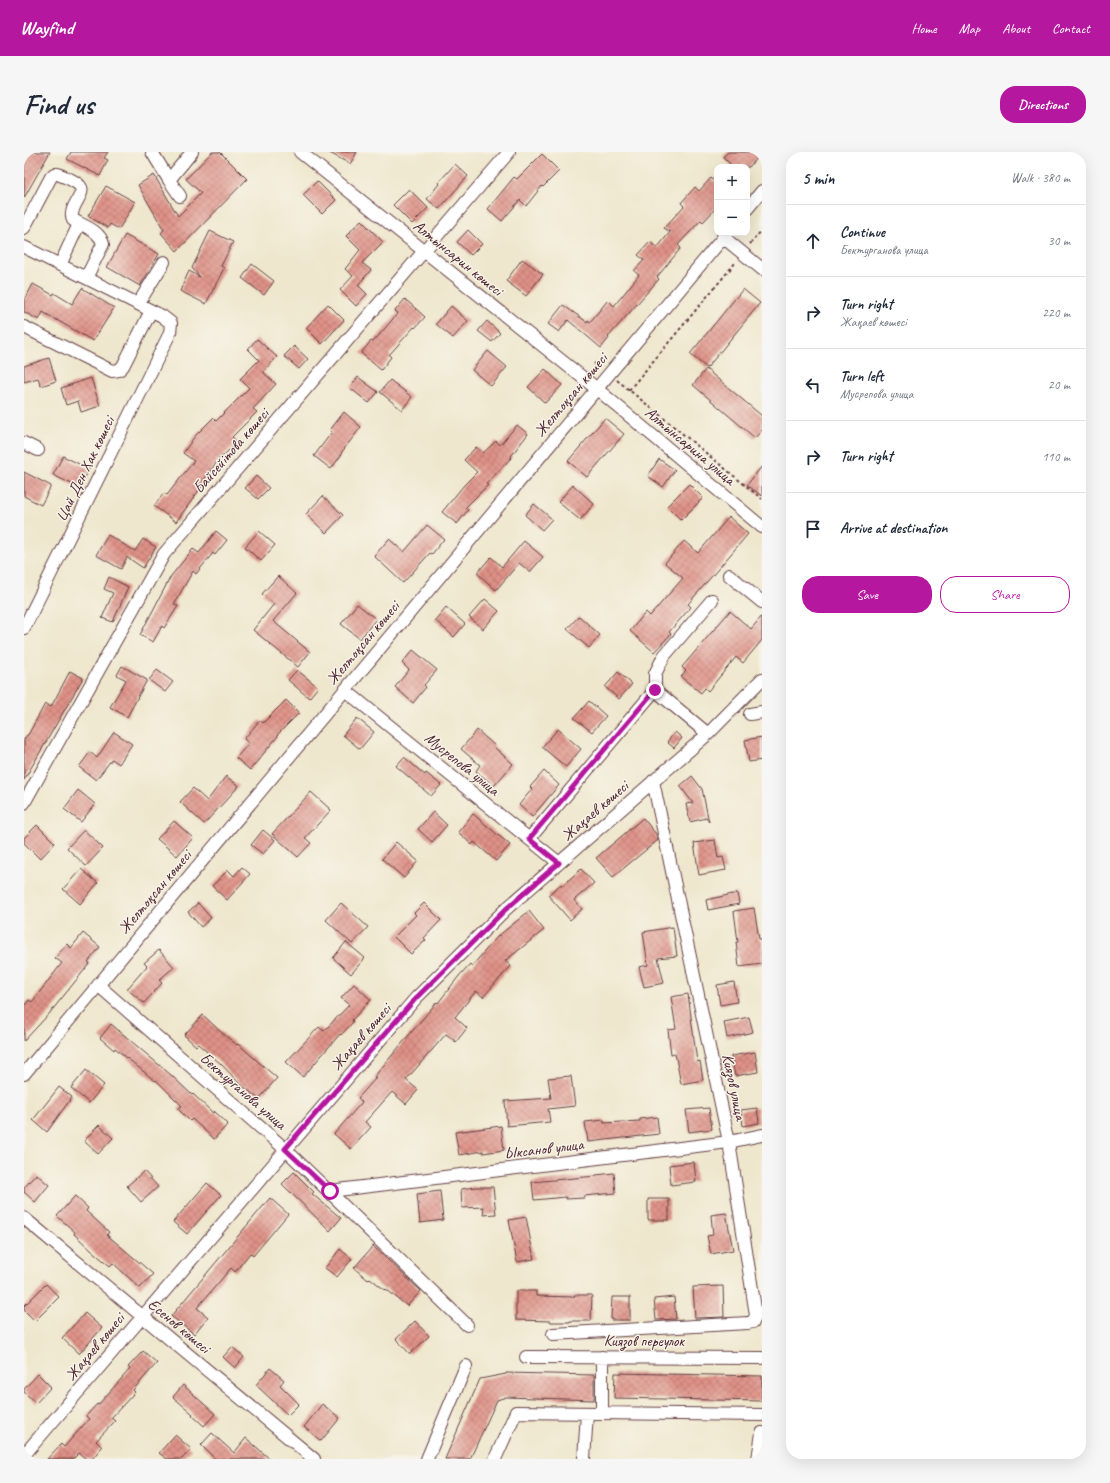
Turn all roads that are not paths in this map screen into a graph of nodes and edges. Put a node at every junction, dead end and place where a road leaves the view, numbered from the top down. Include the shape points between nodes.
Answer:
1 (152, 152) edge
2 (192, 152) edge
3 (300, 152) edge
4 (509, 152) edge
5 (169, 180) junction
6 (762, 191) edge
7 (180, 196) dead end
8 (750, 205) edge
9 (79, 224) junction
10 (24, 228) edge
11 (724, 236) edge
12 (726, 236) edge
13 (24, 247) edge
14 (424, 251) junction
15 (164, 262) dead end
16 (60, 265) junction
17 (762, 269) edge
18 (86, 278) junction
19 (138, 304) junction
20 (151, 311) junction
21 (24, 327) edge
22 (597, 390) junction
23 (24, 443) edge
24 (38, 450) dead end
25 (762, 527) edge
26 (729, 575) dead end
27 (712, 600) dead end
28 (762, 602) edge
29 (24, 628) edge
30 (762, 678) edge
31 (345, 690) junction
32 (655, 690) junction
33 (708, 734) junction
34 (654, 781) junction
35 (24, 803) edge
36 (529, 839) junction
37 (559, 863) junction
38 (98, 985) junction
39 (24, 1074) edge
40 (762, 1136) edge
41 (729, 1142) junction
42 (285, 1149) junction
43 (330, 1191) junction
44 (24, 1218) edge
45 (143, 1316) junction
46 (467, 1325) dead end
47 (553, 1334) dead end
48 (526, 1357) dead end
49 (602, 1357) junction
50 (762, 1358) edge
51 (466, 1366) dead end
52 (587, 1413) junction
53 (602, 1413) junction
54 (762, 1415) edge
55 (762, 1433) edge
56 (24, 1455) edge
57 (314, 1459) edge
58 (427, 1459) edge
59 (495, 1459) edge
60 (584, 1459) edge
61 (758, 1459) edge

1 - 5 street
2 - 5 street
3 - 14 street, Алтынсарин көшесі
4 - 14 street, Байсейітова көшесі
5 - 7 street
6 - 8 street
9 - 10 street via 73,220 71,212 81,194 80,185 54,174
9 - 16 street
9 - 18 street via 98,235 103,244
11 - 22 street, Желтоқсан көшесі
12 - 17 street
13 - 16 street
14 - 22 street, Алтынсарин көшесі
14 - 35 street, Байсейітова көшесі via 164,554
15 - 19 street
16 - 18 street
18 - 19 street
19 - 20 street
20 - 21 street via 123,366 112,371
20 - 29 street, Цай Ден Хак көшесі via 171,323 170,333
22 - 25 street, Алтынсарина улица
22 - 31 street, Желтоқсан көшесі
23 - 24 street
26 - 28 street
27 - 32 street via 664,656 655,674
30 - 33 street, Жақаев көшесі
31 - 36 street, Мусрепова улица
31 - 38 street, Желтоқсан көшесі
32 - 33 street
32 - 36 street
33 - 34 street, Жақаев көшесі
34 - 37 street, Жақаев көшесі
34 - 41 street, Киязов улица
36 - 37 street, Мусрепова улица
37 - 42 street, Жақаев көшесі via 506,909 416,998
38 - 39 street, Желтоқсан көшесі
38 - 42 street, Бектурганова улица
40 - 41 street, Ыксанов улица
41 - 43 street, Ыксанов улица
41 - 47 street, Киязов улица via 756,1312 753,1322
42 - 43 street, Бектурганова улица
42 - 45 street, Жақаев көшесі
43 - 46 street, Бектурганова улица
44 - 45 street, Есенов көшесі
45 - 56 street, Жақаев көшесі
45 - 57 street, Есенов көшесі
48 - 49 street, Киязов переулок
49 - 50 street, Киязов переулок
49 - 53 street
51 - 58 street
52 - 53 street
52 - 59 street via 516,1412
52 - 60 street
53 - 54 street
55 - 61 street

